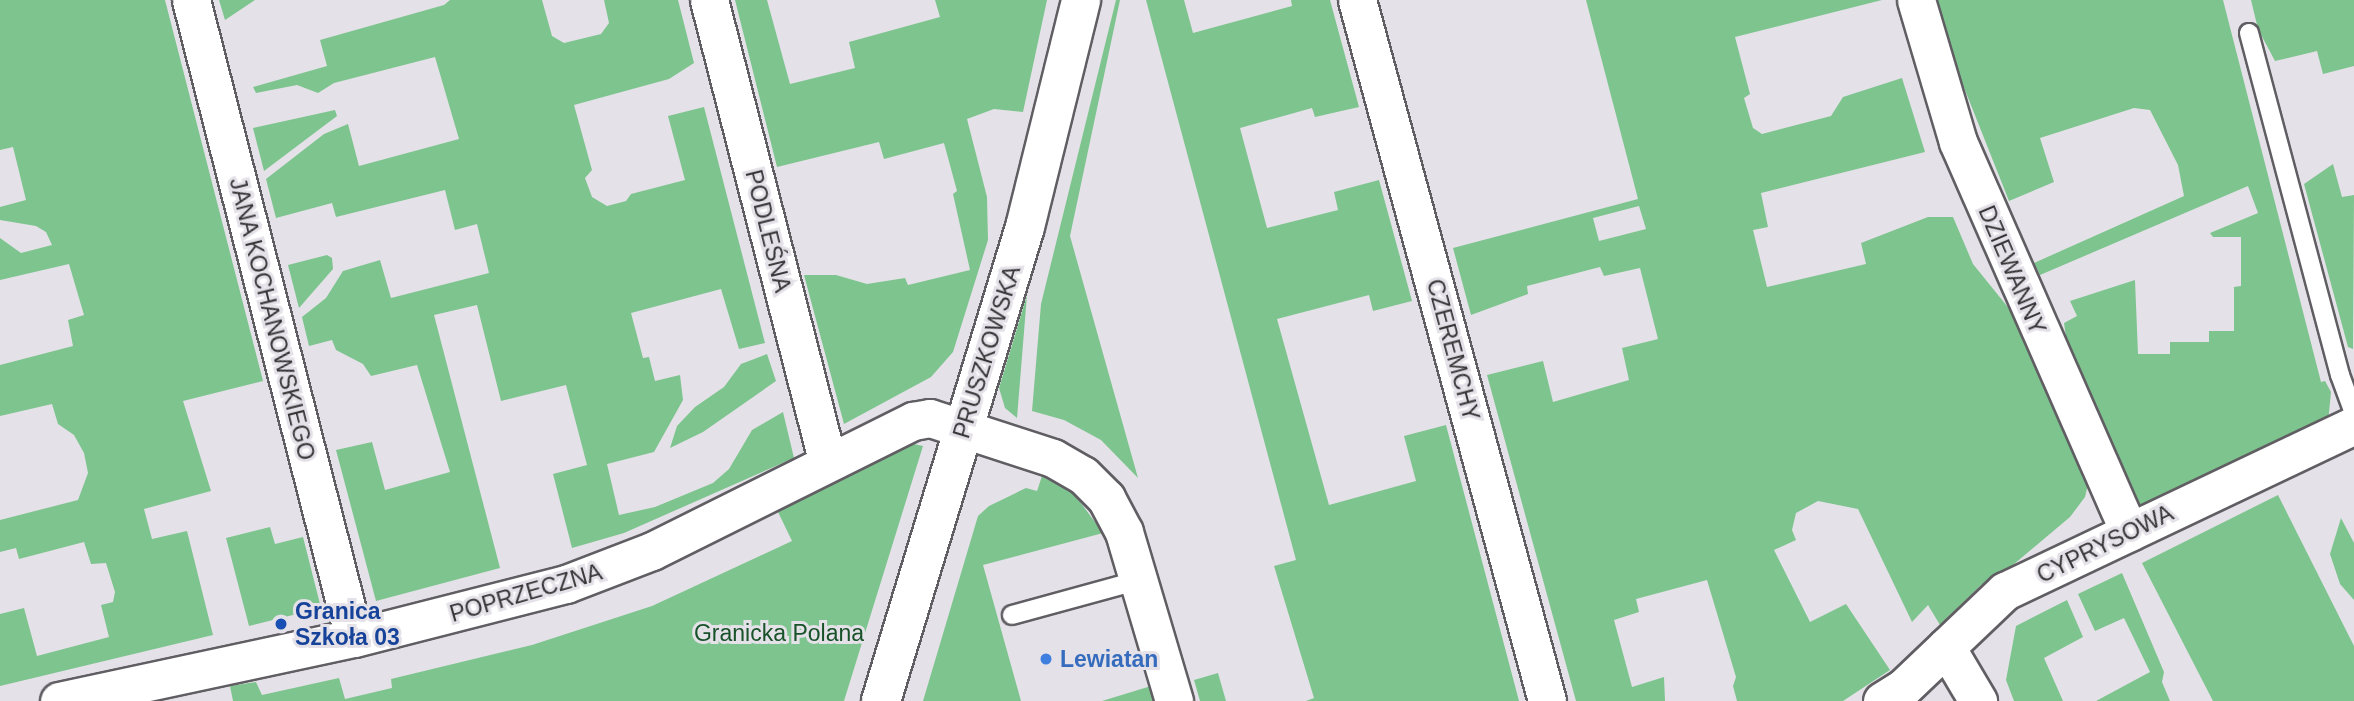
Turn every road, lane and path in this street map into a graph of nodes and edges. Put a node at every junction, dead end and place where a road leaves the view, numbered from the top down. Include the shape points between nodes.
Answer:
1 (191, 0) edge
2 (709, 0) edge
3 (1081, 0) edge
4 (1357, 0) edge
5 (1916, 0) edge
6 (2249, 33) dead end
7 (2354, 413) edge
8 (2354, 425) edge
9 (965, 427) junction
10 (828, 462) junction
11 (2129, 531) junction
12 (1140, 580) junction
13 (1012, 615) dead end
14 (354, 638) junction
15 (1946, 647) junction
16 (59, 701) edge
17 (881, 701) edge
18 (1174, 701) edge
19 (1547, 701) edge
20 (1882, 701) edge
21 (1978, 701) edge

1 - 14 street, JANA KOCHANOWSKIEGO
2 - 10 street, PODLEŚNA
3 - 9 street, PRUSZKOWSKA via 1025,227
4 - 19 street, CZEREMCHY
5 - 11 street, DZIEWANNY via 1958,142
6 - 7 lane
8 - 11 street, CYPRYSOWA
9 - 10 street, POPRZECZNA via 939,418 913,421
9 - 12 street, POPRZECZNA via 1052,457 1083,475 1116,513
9 - 17 street, PRUSZKOWSKA
10 - 14 street, POPRZECZNA via 610,569 510,601
11 - 15 street, CYPRYSOWA via 2005,592
12 - 13 lane
12 - 18 street, POPRZECZNA
14 - 16 street, POPRZECZNA
15 - 20 street, CYPRYSOWA
15 - 21 street

